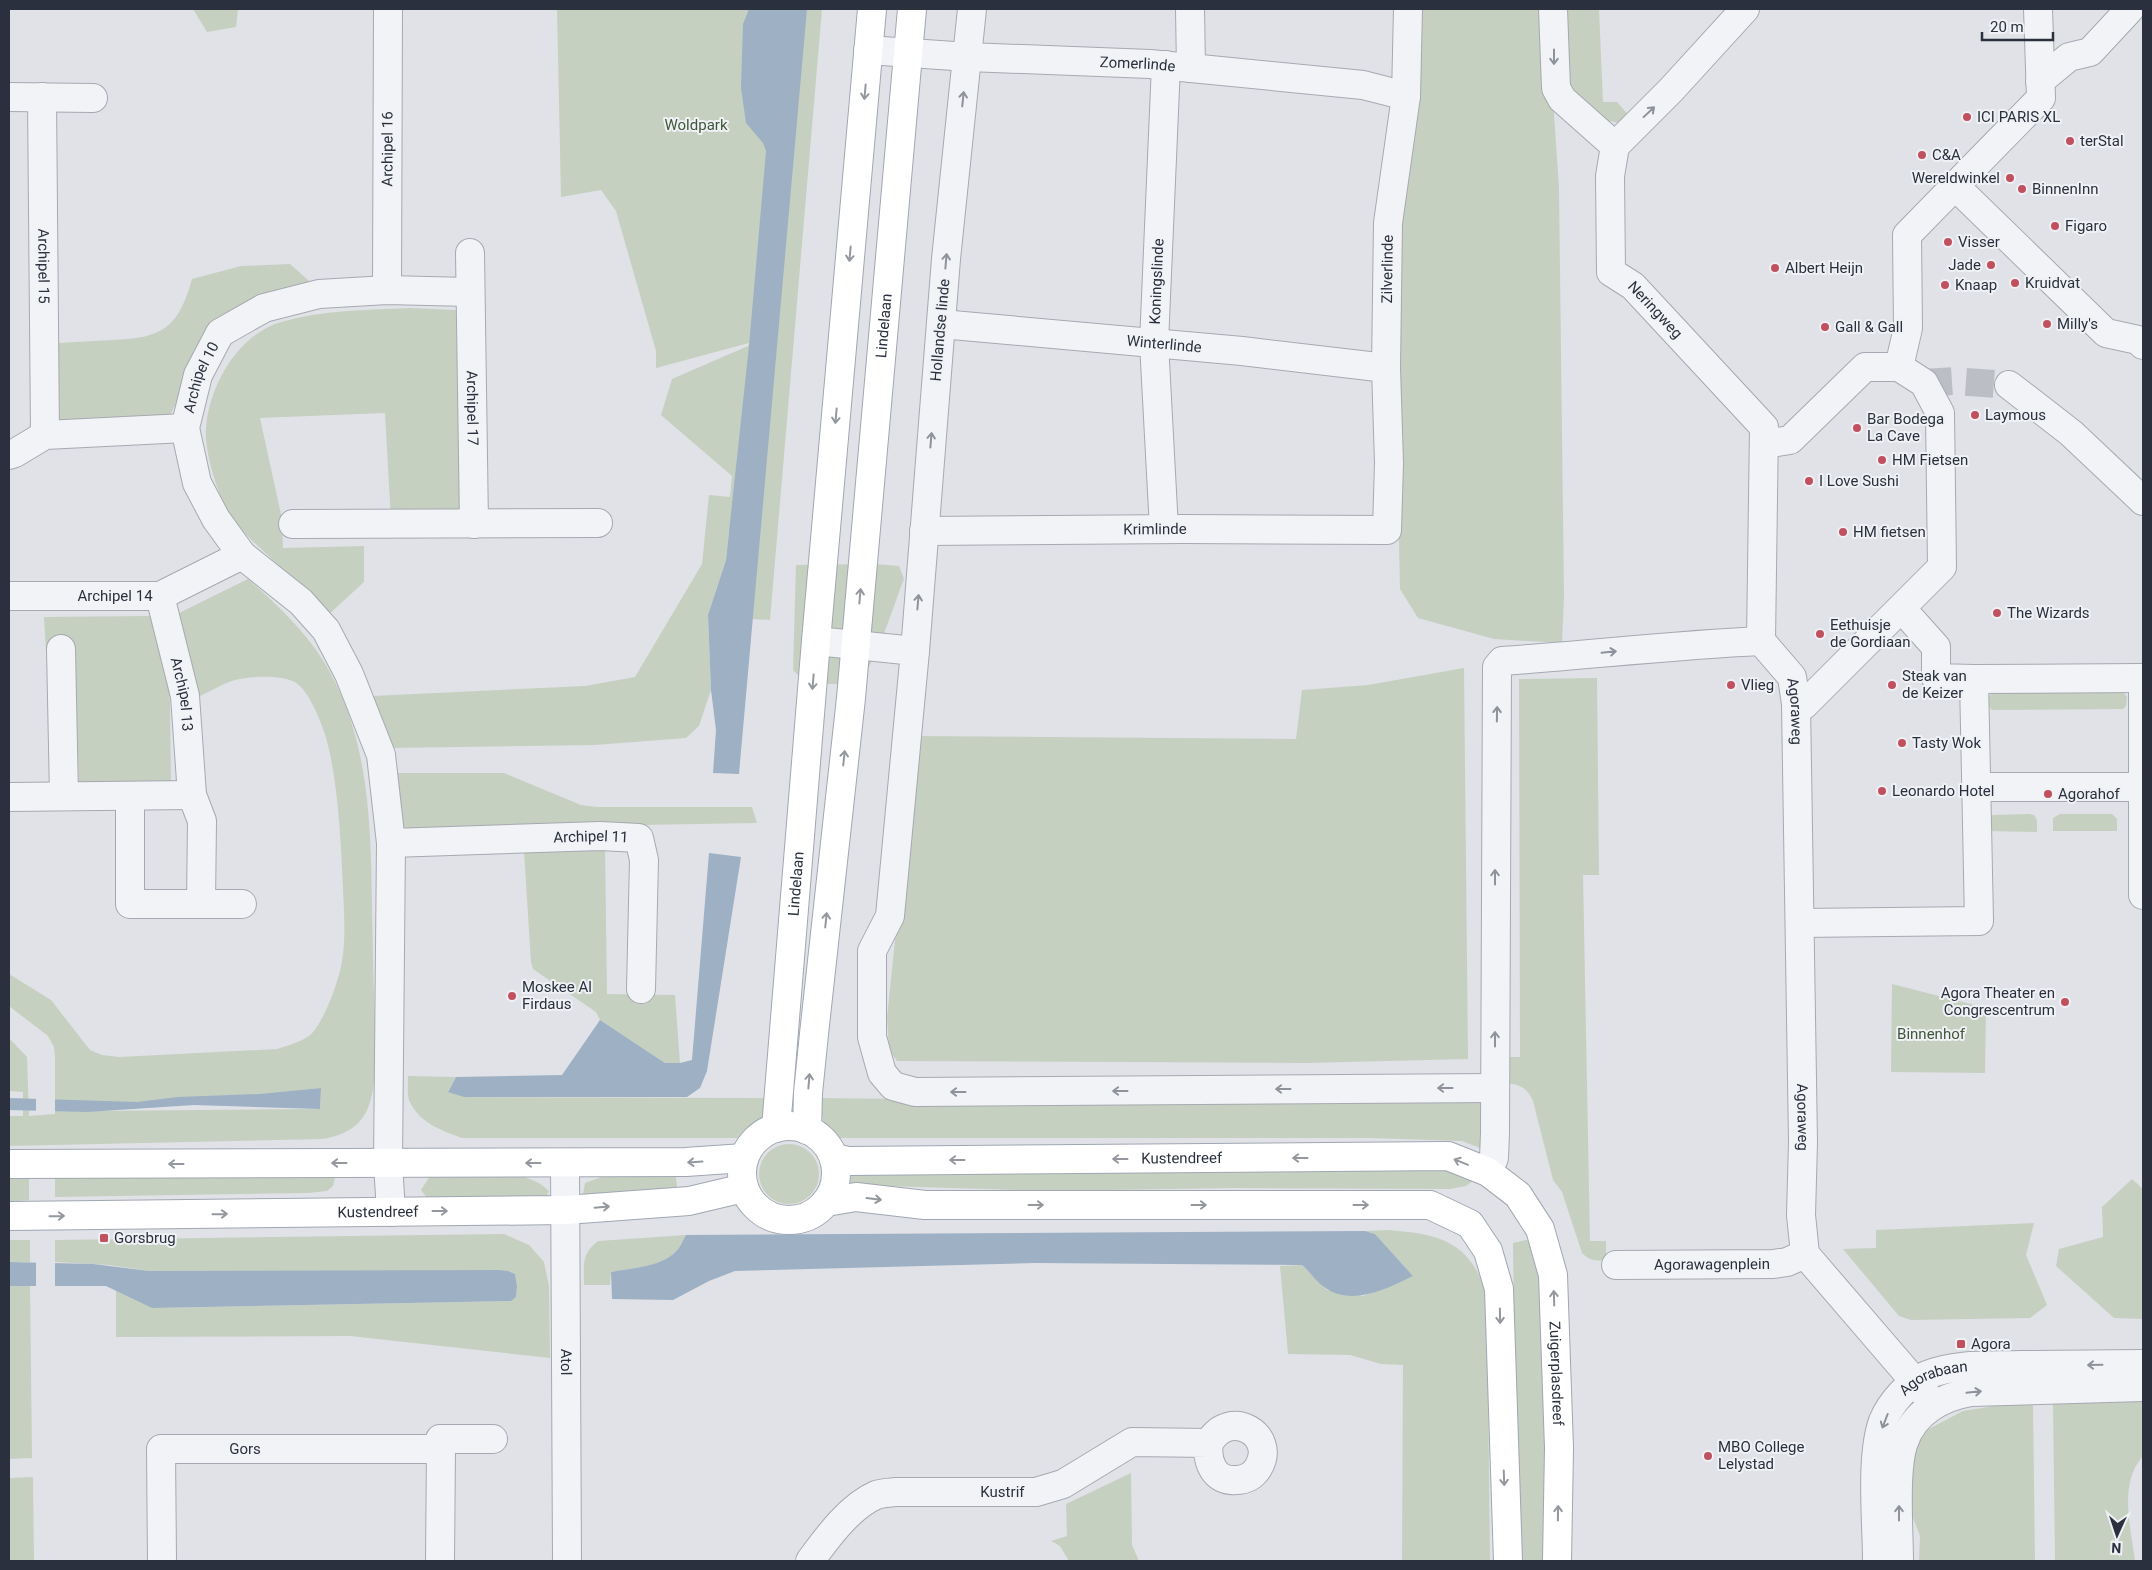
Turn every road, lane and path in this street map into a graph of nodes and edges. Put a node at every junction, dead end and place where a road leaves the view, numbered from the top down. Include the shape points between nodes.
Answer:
1 (388, 9) edge
2 (872, 9) edge
3 (912, 9) edge
4 (972, 9) edge
5 (1190, 9) edge
6 (1408, 9) edge
7 (1554, 9) edge
8 (1745, 9) edge
9 (2038, 9) edge
10 (2130, 9) edge
11 (868, 50) junction
12 (909, 53) junction
13 (968, 57) junction
14 (1178, 67) junction
15 (2040, 81) junction
16 (1406, 96) junction
17 (9, 97) edge
18 (42, 97) junction
19 (93, 98) dead end
20 (1615, 146) junction
21 (1955, 186) junction
22 (470, 253) dead end
23 (387, 290) junction
24 (469, 292) junction
25 (941, 324) junction
26 (1154, 344) junction
27 (2143, 345) edge
28 (1899, 367) junction
29 (1386, 368) junction
30 (2009, 385) tunnel mouth
31 (185, 428) junction
32 (45, 434) junction
33 (1764, 444) junction
34 (9, 455) edge
35 (2143, 501) edge
36 (598, 523) dead end
37 (293, 524) dead end
38 (474, 524) junction
39 (1164, 529) junction
40 (1387, 530) joint
41 (924, 531) junction
42 (242, 555) junction
43 (9, 596) edge
44 (160, 596) junction
45 (1902, 609) junction
46 (816, 641) junction
47 (1761, 641) junction
48 (856, 645) junction
49 (61, 649) dead end
50 (914, 651) junction
51 (2143, 678) edge
52 (1974, 679) junction
53 (1796, 704) junction
54 (2143, 779) edge
55 (1976, 787) junction
56 (2143, 787) edge
57 (192, 795) junction
58 (2143, 795) edge
59 (64, 796) junction
60 (130, 796) junction
61 (9, 797) edge
62 (391, 843) junction
63 (2143, 895) edge
64 (201, 904) junction
65 (242, 904) dead end
66 (1800, 923) junction
67 (641, 989) dead end
68 (1494, 1088) junction
69 (776, 1128) junction
70 (808, 1130) junction
71 (744, 1158) junction
72 (834, 1158) junction
73 (388, 1163) junction
74 (565, 1163) junction
75 (9, 1164) edge
76 (1488, 1172) junction
77 (744, 1188) junction
78 (1518, 1195) joint
79 (826, 1202) junction
80 (566, 1210) junction
81 (391, 1212) junction
82 (9, 1216) edge
83 (1805, 1254) junction
84 (1616, 1265) dead end
85 (2143, 1364) edge
86 (1914, 1381) junction
87 (2143, 1387) edge
88 (1934, 1404) junction
89 (493, 1439) dead end
90 (1209, 1443) dead end
91 (441, 1449) junction
92 (162, 1561) edge
93 (440, 1561) edge
94 (567, 1561) edge
95 (810, 1561) edge
96 (1508, 1561) edge
97 (1557, 1561) edge
98 (1877, 1561) edge
99 (1899, 1561) edge

1 - 23 street, Archipel 16
2 - 11 main road, Lindelaan
3 - 12 main road, Lindelaan
4 - 13 street, Hollandse linde
5 - 14 street, Koningslinde
6 - 16 street, Zilverlinde
7 -> 20 street via 1556,88 1562,99
20 -> 8 street
9 - 15 street
10 - 15 street via 2090,52 2069,57
11 - 12 street, Zomerlinde
11 -> 46 main road, Lindelaan
12 - 13 street, Zomerlinde
48 -> 12 main road, Lindelaan
13 - 14 street, Zomerlinde
25 -> 13 street, Hollandse linde
14 - 16 street, Zomerlinde via 1363,85
14 - 26 street, Koningslinde
15 - 21 street via 2041,98
16 - 29 street, Zilverlinde via 1388,223
17 - 18 street
18 - 19 street
18 - 32 street, Archipel 15
20 - 33 street, Neringweg via 1610,176 1610,272 1633,286 1736,394 1764,427
21 - 27 street via 2106,333 2138,340
21 - 28 street via 1908,235 1908,328
22 - 24 street, Archipel 17
23 - 24 street
23 - 31 street, Archipel 10 via 319,294 264,308 220,333 198,375
24 - 38 street, Archipel 17
25 - 26 street, Winterlinde
41 -> 25 street, Hollandse linde
26 - 29 street, Winterlinde via 1242,350
26 - 39 street, Koningslinde
28 - 33 street via 1865,367 1790,440
28 - 45 street via 1924,383 1940,414 1942,567
29 - 40 street, Zilverlinde
30 - 35 street via 2071,433
31 - 32 street
31 - 42 street, Archipel 10 via 197,483 216,519
32 - 34 street
33 - 47 street, Neringweg
36 - 38 street
37 - 38 street
39 - 40 street, Krimlinde
39 - 41 street, Krimlinde
50 -> 41 street, Hollandse linde
42 - 44 street, Archipel 14
42 - 62 street via 307,608 326,630 349,674 381,755
43 - 44 street, Archipel 14
44 - 57 street, Archipel 13 via 185,696
45 - 52 street via 1936,647 1936,678
45 - 53 street via 1804,705
46 - 48 street
46 -> 69 main road, Lindelaan
47 - 53 street, Agoraweg via 1792,677
68 -> 47 street via 1497,667 1502,661 1688,644
48 - 50 street
70 -> 48 main road, Lindelaan via 808,1093
49 - 59 street
68 -> 50 street, Hollandse linde via 915,1092 893,1086 882,1073 872,1037 872,951 890,916
51 - 52 street
51 - 54 street
52 - 55 street
53 - 66 street, Agoraweg
55 - 56 street
55 - 66 street via 1979,921
57 - 60 street
57 - 64 street, Archipel 13 via 202,821
58 - 63 street
59 - 60 street
59 - 61 street
60 - 64 street via 130,904
62 - 67 street, Archipel 11 via 600,836 639,838 644,860
62 - 73 street
64 - 65 street
66 - 83 street, Agoraweg via 1801,1215
68 - 76 street via 1494,1158
69 - 70 main road
69 - 71 main road via 756,1139
70 - 72 main road via 820,1138
71 -> 74 main road
71 - 77 main road
76 -> 72 main road, Kustendreef via 1448,1156 848,1161
72 - 79 main road via 834,1188
74 -> 73 main road
73 -> 75 main road
73 - 81 street
74 - 80 street, Atol
76 - 78 main road, Kustendreef
77 - 79 main road via 753,1204 774,1217 788,1220 814,1213
80 -> 77 main road, Kustendreef via 689,1200
97 -> 78 main road, Zuigerplasdreef via 1559,1448 1553,1275 1540,1229
79 -> 96 main road via 856,1197 925,1205 1430,1205 1470,1224 1488,1251 1500,1289
81 -> 80 main road, Kustendreef
80 - 94 street, Atol
82 -> 81 main road, Kustendreef
83 - 84 street, Agorawagenplein via 1773,1264
83 - 86 street
85 -> 86 street, Agorabaan via 1971,1366 1943,1370
86 - 88 street
86 -> 98 street, Agorabaan via 1889,1411 1880,1435 1876,1474
88 -> 87 street, Agorabaan via 1952,1395 1971,1392
99 -> 88 street, Agorabaan via 1902,1451 1908,1433
89 - 91 street via 440,1439
90 - 95 street, Kustrif via 1132,1442 1063,1484 1036,1492 895,1492 876,1495 834,1530
91 - 92 street, Gors via 162,1449
91 - 93 street

